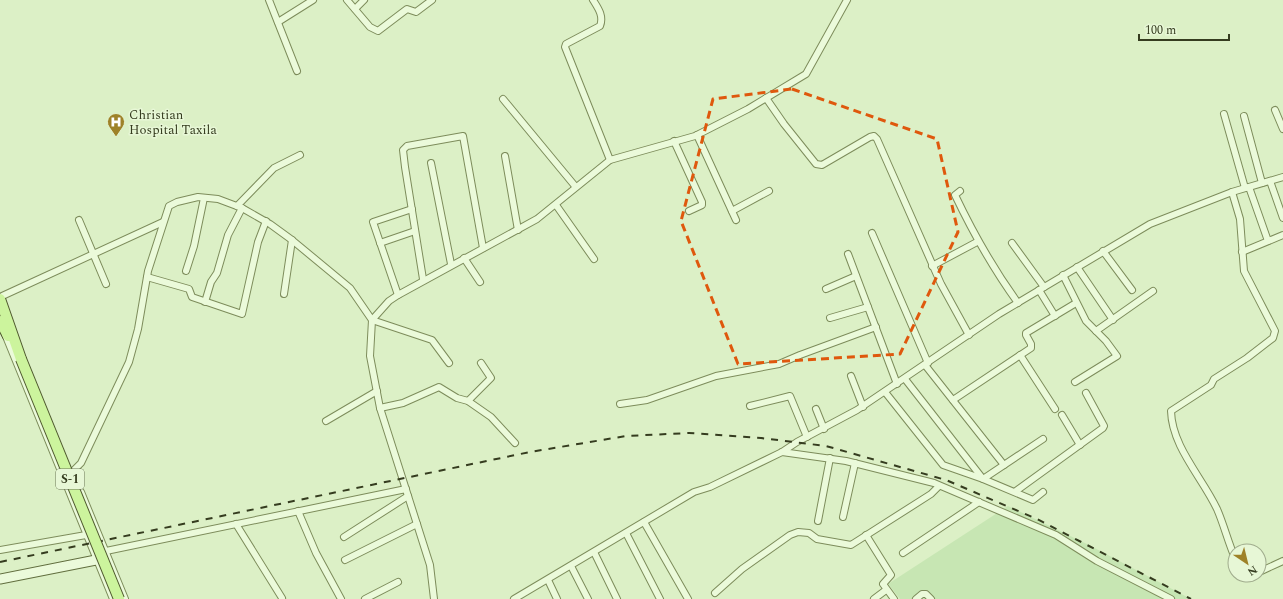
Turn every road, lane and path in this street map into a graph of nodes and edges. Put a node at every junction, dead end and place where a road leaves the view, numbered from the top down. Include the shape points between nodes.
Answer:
1 (269, 0) edge
2 (313, 0) edge
3 (347, 0) edge
4 (364, 0) edge
5 (432, 0) edge
6 (593, 0) edge
7 (847, 0) edge
8 (354, 9) junction
9 (278, 22) junction
10 (297, 71) dead end
11 (766, 98) junction
12 (503, 99) dead end
13 (1275, 110) dead end
14 (1224, 114) dead end
15 (1244, 116) dead end
16 (1283, 129) edge
17 (697, 135) junction
18 (674, 141) junction
19 (300, 155) dead end
20 (505, 156) dead end
21 (610, 160) junction
22 (431, 163) dead end
23 (1283, 177) edge
24 (1270, 181) junction
25 (1262, 183) junction
26 (575, 186) junction
27 (1247, 187) junction
28 (769, 191) dead end
29 (960, 191) dead end
30 (1232, 192) junction
31 (204, 198) junction
32 (556, 205) junction
33 (239, 207) junction
34 (412, 209) junction
35 (689, 211) dead end
36 (732, 211) junction
37 (1283, 218) edge
38 (79, 220) dead end
39 (736, 220) dead end
40 (266, 221) junction
41 (163, 222) junction
42 (518, 230) junction
43 (415, 231) junction
44 (872, 233) dead end
45 (1283, 235) edge
46 (292, 240) junction
47 (1268, 241) junction
48 (977, 242) junction
49 (380, 243) junction
50 (1012, 243) dead end
51 (483, 248) junction
52 (1103, 251) junction
53 (1242, 252) junction
54 (93, 254) junction
55 (848, 254) dead end
56 (464, 258) junction
57 (594, 259) dead end
58 (451, 264) junction
59 (932, 266) junction
60 (1077, 267) junction
61 (186, 271) dead end
62 (1063, 275) junction
63 (856, 276) junction
64 (147, 277) junction
65 (423, 280) junction
66 (480, 282) dead end
67 (106, 284) dead end
68 (1042, 288) junction
69 (826, 289) dead end
70 (1132, 290) dead end
71 (1153, 291) dead end
72 (284, 294) dead end
73 (398, 295) junction
74 (0, 298) edge
75 (205, 302) junction
76 (1018, 303) junction
77 (1076, 303) junction
78 (868, 307) junction
79 (1055, 316) junction
80 (830, 318) dead end
81 (2, 319) edge
82 (372, 320) junction
83 (1112, 320) junction
84 (876, 327) junction
85 (1096, 331) junction
86 (969, 335) junction
87 (1020, 355) junction
88 (449, 363) dead end
89 (481, 363) dead end
90 (927, 364) junction
91 (851, 376) dead end
92 (905, 379) junction
93 (1075, 382) dead end
94 (897, 384) junction
95 (377, 391) junction
96 (885, 392) junction
97 (1086, 393) dead end
98 (953, 400) junction
99 (468, 401) junction
100 (620, 404) dead end
101 (750, 406) dead end
102 (863, 407) junction
103 (380, 408) junction
104 (816, 409) dead end
105 (1055, 409) dead end
106 (1062, 415) dead end
107 (326, 421) dead end
108 (824, 428) junction
109 (806, 437) junction
110 (1043, 439) dead end
111 (515, 443) dead end
112 (1080, 445) junction
113 (782, 452) junction
114 (830, 458) junction
115 (855, 463) junction
116 (1004, 465) junction
117 (72, 472) junction
118 (983, 479) junction
119 (939, 486) junction
120 (406, 489) junction
121 (1016, 491) junction
122 (1043, 492) dead end
123 (408, 496) junction
124 (978, 502) junction
125 (298, 511) junction
126 (842, 517) dead end
127 (818, 521) dead end
128 (644, 522) junction
129 (236, 524) junction
130 (417, 524) junction
131 (626, 533) junction
132 (86, 535) junction
133 (866, 535) junction
134 (344, 537) dead end
135 (1229, 543) edge
136 (0, 550) edge
137 (106, 551) junction
138 (594, 552) junction
139 (903, 553) dead end
140 (109, 559) junction
141 (96, 560) junction
142 (345, 560) dead end
143 (1283, 560) edge
144 (571, 566) junction
145 (1267, 568) edge
146 (0, 579) edge
147 (548, 580) junction
148 (398, 582) dead end
149 (886, 590) junction
150 (715, 593) dead end
151 (282, 598) edge
152 (518, 598) edge
153 (113, 599) edge
154 (119, 599) edge
155 (125, 599) edge
156 (341, 599) edge
157 (365, 599) edge
158 (434, 599) edge
159 (557, 599) edge
160 (588, 599) edge
161 (617, 599) edge
162 (660, 599) edge
163 (688, 599) edge
164 (874, 599) edge
165 (894, 599) edge
166 (916, 599) edge
167 (931, 599) edge
168 (1171, 599) edge

1 - 9 street
2 - 9 street
3 - 8 street
4 - 8 street
5 - 8 street via 416,12 407,9 378,31 370,27
6 - 21 street via 601,14 600,26 566,44 565,47
7 - 11 street via 806,74
9 - 10 street
11 - 17 street
11 - 59 street via 816,164 822,165 874,136
12 - 26 street
13 - 16 street
14 - 27 street
15 - 25 street
17 - 18 street
17 - 36 street
18 - 21 street
18 - 35 street via 702,202 702,205
19 - 33 street via 274,168
20 - 42 street
21 - 26 street
22 - 58 street
23 - 24 street
24 - 25 street
24 - 37 street
25 - 27 street
26 - 32 street
27 - 30 street
27 - 47 street
28 - 36 street
29 - 48 street via 955,195
30 - 52 street via 1150,224
30 - 53 street via 1240,219
31 - 33 street via 218,199
31 - 41 street via 169,206
31 - 61 street
32 - 42 street
32 - 57 street
33 - 40 street
33 - 75 street
34 - 43 street
34 - 49 street via 374,221
34 - 51 street via 403,150 407,146 463,136
36 - 39 street
38 - 54 street
40 - 46 street
40 - 75 street via 258,242 242,314
41 - 54 street
41 - 64 street
42 - 51 street
43 - 49 street
43 - 65 street
44 - 90 street
45 - 47 street
46 - 72 street
46 - 82 street via 350,288
47 - 53 street
48 - 59 street
48 - 76 street
49 - 73 street
50 - 68 street
51 - 56 street
52 - 60 street
52 - 70 street
53 - 135 street via 1244,271 1275,334 1247,358 1214,379 1211,385 1171,411 1177,437 1216,508
54 - 67 street
54 - 74 street
55 - 63 street
56 - 58 street
56 - 66 street
58 - 65 street
59 - 86 street
60 - 62 street
60 - 83 street
62 - 68 street
62 - 77 street
63 - 69 street
63 - 78 street
64 - 75 street via 189,289 192,297
64 - 117 street via 129,362 81,462
65 - 73 street
68 - 76 street
68 - 79 street
71 - 83 street
73 - 82 street
74 - 81 main road, S-1
76 - 86 street
77 - 79 street
77 - 85 street via 1086,321
78 - 80 street
78 - 84 street
79 - 87 street via 1026,333 1031,346
81 - 117 street
81 - 132 street
81 - 154 main road, S-1, bridge via 21,359
82 - 88 street via 432,340
82 - 95 street via 370,356
83 - 85 street
84 - 94 street
84 - 100 street via 779,364 716,376 647,400
85 - 93 street via 1117,356
86 - 90 street
87 - 98 street
87 - 105 street
89 - 99 street via 491,378
90 - 92 street
90 - 98 street
91 - 102 street
92 - 94 street
92 - 118 street
94 - 96 street
95 - 103 street
95 - 107 street
96 - 102 street
96 - 118 street via 943,465
97 - 112 street via 1104,426
98 - 116 street
99 - 103 street via 451,396 439,387 403,403
99 - 111 street via 491,417
101 - 109 street via 790,396
102 - 108 street
103 - 120 street
104 - 108 street
106 - 112 street
108 - 109 street
109 - 113 street
110 - 116 street
112 - 121 street
113 - 114 street
113 - 128 street via 710,487 694,492
114 - 115 street
114 - 127 street
115 - 119 street
115 - 126 street
116 - 118 street
117 - 137 street
118 - 121 street
119 - 124 street
119 - 133 street via 931,494
120 - 123 street
120 - 125 street
121 - 122 street via 1033,500
123 - 130 street
123 - 134 street
124 - 139 street
124 - 168 street via 1056,535 1097,561
125 - 129 street
125 - 156 street via 316,553
128 - 131 street
128 - 163 street
129 - 137 street
129 - 151 street
130 - 142 street
130 - 158 street via 430,565
131 - 138 street
131 - 162 street
132 - 136 street
132 - 141 street
133 - 149 street via 891,575 883,584
133 - 150 street via 851,545 817,539 809,533 798,532 790,535 742,569
137 - 140 street
138 - 144 street
138 - 161 street
140 - 141 street
140 - 155 street
141 - 146 street
141 - 153 street
143 - 145 street
144 - 147 street
144 - 160 street
147 - 152 street
147 - 159 street
148 - 157 street
149 - 164 street
149 - 165 street
166 - 167 street via 922,594

